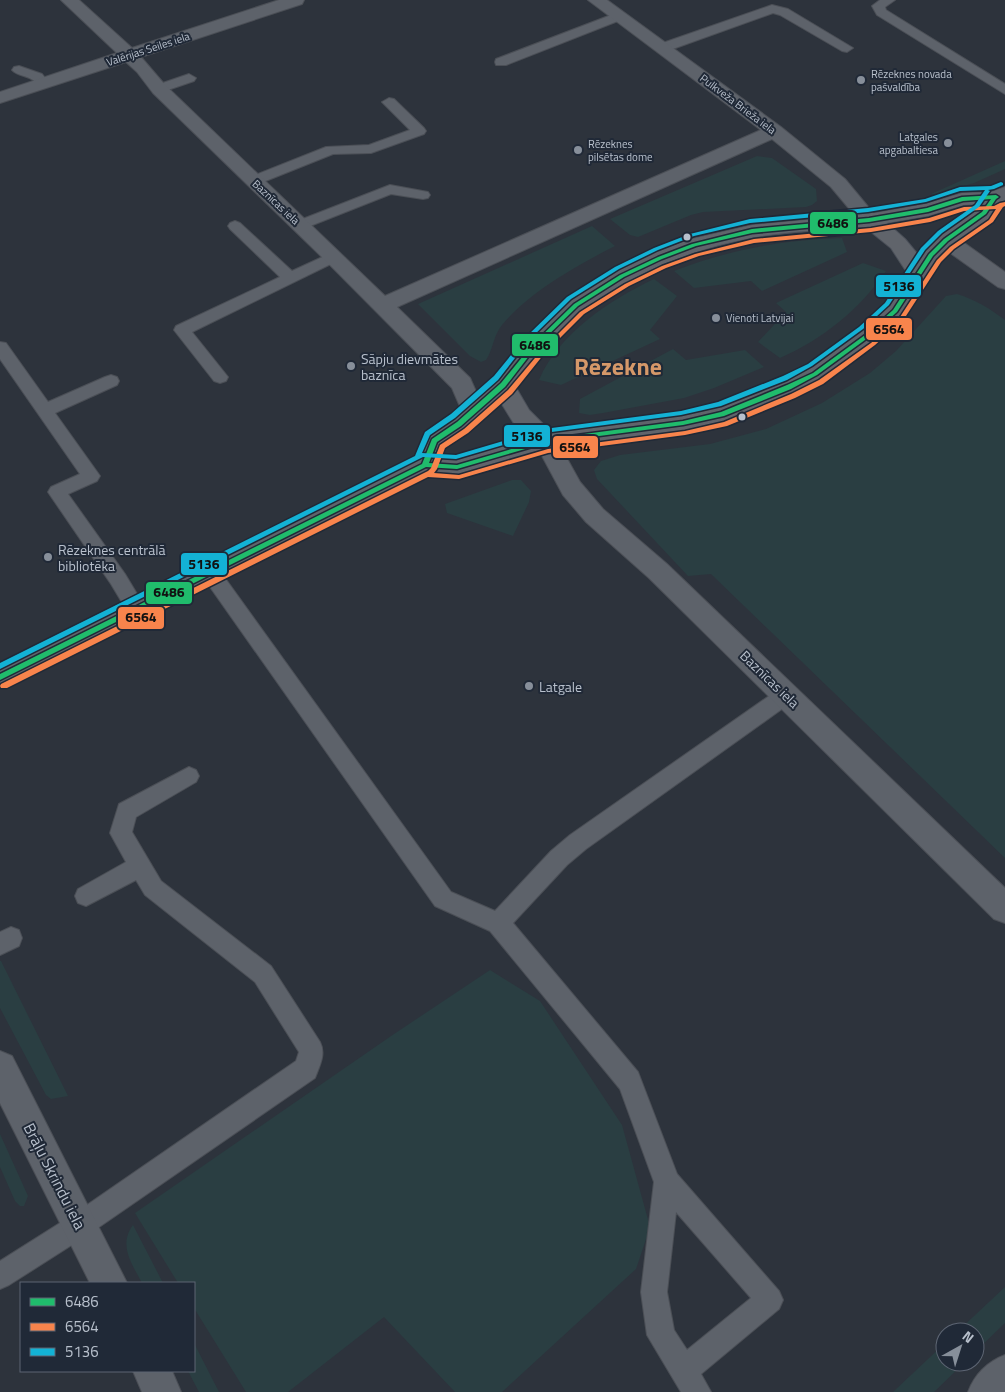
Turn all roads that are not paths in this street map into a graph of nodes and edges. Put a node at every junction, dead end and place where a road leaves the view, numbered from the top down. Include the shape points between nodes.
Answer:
1 (69, 0) edge
2 (296, 0) edge
3 (596, 0) edge
4 (889, 0) edge
5 (619, 16) junction
6 (662, 48) junction
7 (847, 48) dead end
8 (130, 55) junction
9 (501, 62) dead end
10 (19, 70) dead end
11 (189, 78) dead end
12 (43, 84) junction
13 (159, 89) junction
14 (1005, 90) edge
15 (0, 98) edge
16 (389, 102) dead end
17 (774, 131) junction
18 (253, 181) junction
19 (423, 195) dead end
20 (1000, 196) edge
21 (869, 220) junction
22 (300, 225) junction
23 (234, 226) dead end
24 (946, 240) junction
25 (334, 257) junction
26 (919, 274) junction
27 (291, 278) junction
28 (1005, 282) edge
29 (383, 305) junction
30 (0, 347) edge
31 (220, 377) dead end
32 (111, 381) dead end
33 (503, 385) junction
34 (44, 411) junction
35 (473, 412) junction
36 (546, 442) junction
37 (425, 465) junction
38 (210, 572) junction
39 (136, 609) junction
40 (0, 677) edge
41 (786, 696) junction
42 (189, 776) dead end
43 (140, 866) junction
44 (86, 896) dead end
45 (1005, 909) edge
46 (498, 923) junction
47 (0, 1068) edge
48 (667, 1182) junction
49 (80, 1225) junction
50 (0, 1276) edge
51 (108, 1282) edge
52 (152, 1372) edge
53 (1005, 1374) edge
54 (690, 1381) edge
55 (162, 1392) edge
56 (987, 1392) edge

1 - 8 street, Baznīcas iela
2 - 8 street, Valērijas Seiles iela
3 - 5 street, Pulkveža Brieža iela
4 - 14 lane via 878,6 881,12
5 - 6 street, Pulkveža Brieža iela
5 - 9 lane
6 - 7 lane via 772,9 784,12
6 - 17 street, Pulkveža Brieža iela
8 - 12 street, Valērijas Seiles iela
8 - 13 street, Baznīcas iela
10 - 12 lane via 37,77
11 - 13 lane
12 - 15 street, Valērijas Seiles iela
13 - 18 street, Baznīcas iela
16 - 18 lane via 418,131 371,149 332,150
17 - 21 street, Pulkveža Brieža iela via 838,182
17 - 29 street
18 - 22 street, Baznīcas iela
19 - 22 lane via 390,189
20 - 21 main road via 962,199 928,210
20 - 24 main road via 984,213
21 - 26 main road via 897,240
21 - 33 main road via 752,231 660,258 622,276 576,305 534,346
22 - 25 street, Baznīcas iela
23 - 27 lane
24 - 26 main road via 930,255
24 - 28 street
25 - 27 lane
25 - 29 street, Baznīcas iela
26 - 36 main road via 895,311 867,336 815,374 789,388 722,414 683,423
27 - 31 lane via 182,330
29 - 35 street, Baznīcas iela via 462,384
30 - 34 lane
32 - 34 lane
33 - 35 main road
33 - 36 main road via 515,410
34 - 39 lane via 90,476 57,492
35 - 37 main road via 434,441
36 - 37 main road via 457,467
36 - 41 street, Baznīcas iela via 577,496
37 - 38 main road
38 - 39 main road
38 - 46 lane via 443,899
39 - 40 main road
41 - 45 street, Baznīcas iela
41 - 46 lane via 578,842
42 - 43 lane via 127,812 121,833
43 - 44 lane
43 - 49 lane via 153,888 263,974 312,1050 306,1069
46 - 48 lane via 629,1081
47 - 49 street, Brāļu Skrindu iela
48 - 54 lane via 654,1292 661,1335
48 - 54 lane via 770,1300
49 - 50 lane
49 - 51 street, Brāļu Skrindu iela
52 - 55 street
53 - 56 street

